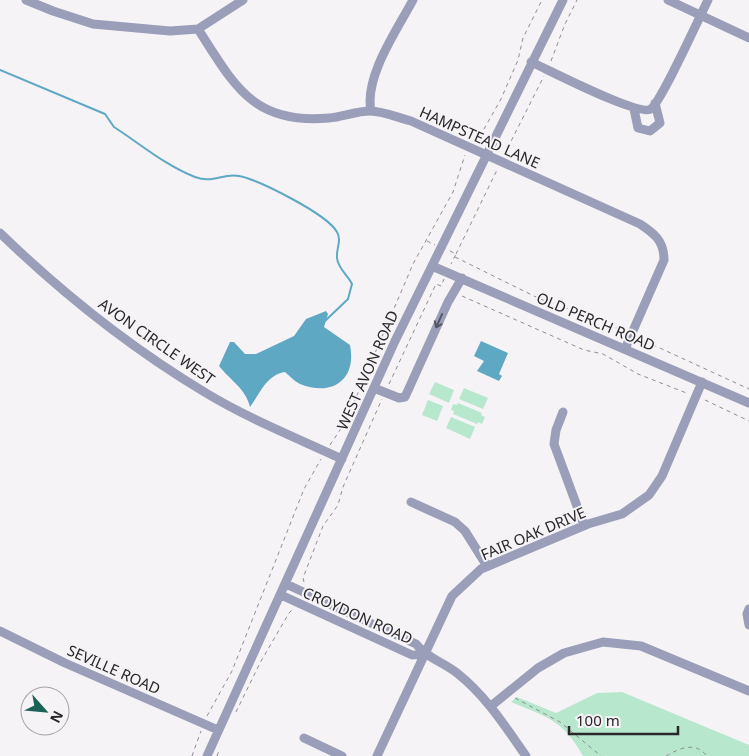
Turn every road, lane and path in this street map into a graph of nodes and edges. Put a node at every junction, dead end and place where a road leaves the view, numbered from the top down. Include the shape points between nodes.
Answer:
1 (26, 0) edge
2 (243, 0) edge
3 (413, 0) edge
4 (542, 0) edge
5 (562, 0) edge
6 (577, 0) edge
7 (668, 0) edge
8 (708, 0) edge
9 (700, 15) junction
10 (198, 29) junction
11 (749, 38) edge
12 (531, 62) junction
13 (551, 62) dead end
14 (545, 75) dead end
15 (655, 103) junction
16 (634, 109) junction
17 (371, 111) junction
18 (469, 148) junction
19 (506, 152) dead end
20 (485, 155) junction
21 (499, 166) dead end
22 (0, 233) edge
23 (426, 241) junction
24 (433, 244) dead end
25 (448, 250) dead end
26 (455, 255) junction
27 (451, 264) dead end
28 (432, 266) junction
29 (462, 278) junction
30 (444, 279) dead end
31 (441, 286) junction
32 (454, 292) junction
33 (627, 333) dead end
34 (636, 337) dead end
35 (625, 349) junction
36 (702, 382) junction
37 (374, 388) junction
38 (749, 389) edge
39 (385, 392) junction
40 (696, 396) junction
41 (749, 403) edge
42 (563, 412) dead end
43 (749, 421) edge
44 (326, 452) junction
45 (342, 459) junction
46 (410, 502) dead end
47 (584, 526) junction
48 (487, 566) junction
49 (286, 584) junction
50 (304, 586) dead end
51 (281, 595) junction
52 (294, 608) dead end
53 (749, 609) edge
54 (749, 625) edge
55 (0, 631) edge
56 (424, 654) junction
57 (749, 691) edge
58 (506, 693) junction
59 (491, 706) junction
60 (234, 716) dead end
61 (204, 724) junction
62 (218, 730) junction
63 (304, 738) dead end
64 (220, 748) dead end
65 (192, 756) edge
66 (207, 756) edge
67 (217, 756) edge
68 (342, 756) edge
69 (378, 756) edge
70 (526, 756) edge
71 (601, 756) edge
72 (666, 756) edge
73 (707, 756) edge

1 - 10 street via 93,24 170,31
2 - 10 street
3 - 17 street via 376,71 370,96
4 - 18 path via 523,38 518,60 500,99 484,129
5 - 12 street, WEST AVON ROAD
6 - 13 path via 564,24
7 - 9 street
8 - 9 street
9 - 11 street
9 - 15 street
10 - 17 street, HAMPSTEAD LANE via 240,91 275,115 327,119
12 - 16 street
12 - 20 street, WEST AVON ROAD
14 - 19 path
15 - 16 street via 646,111
15 - 16 street via 660,123 650,131 638,128
17 - 18 street, HAMPSTEAD LANE via 411,121
18 - 20 street, HAMPSTEAD LANE
18 - 23 path via 453,192
20 - 28 street, WEST AVON ROAD
20 - 35 street, HAMPSTEAD LANE via 656,234 663,246 664,260
21 - 26 path
22 - 44 street, AVON CIRCLE WEST via 75,300 150,358 206,393
23 - 24 path
23 - 44 path via 371,357 346,421
25 - 26 path
26 - 27 path
26 - 33 path via 532,296
28 - 29 street, OLD PERCH ROAD
28 - 37 street, WEST AVON ROAD
29 - 32 street
29 - 35 street, OLD PERCH ROAD
30 - 31 path
31 - 32 path
31 - 39 path via 436,284
32 -> 39 street via 405,397
32 - 40 path via 584,350 603,354 638,374
34 - 38 path
35 - 36 street, OLD PERCH ROAD
36 - 40 street, FAIR OAK DRIVE
36 - 41 street, OLD PERCH ROAD
37 - 39 street
37 - 45 street, WEST AVON ROAD
39 - 50 path via 338,505 323,526 303,578
40 - 43 path
40 - 47 street, FAIR OAK DRIVE via 662,476 649,496 622,514
42 - 47 street via 554,444
44 - 45 street, AVON CIRCLE WEST
44 - 61 path via 304,488 232,671
45 - 49 street, WEST AVON ROAD
46 - 48 street via 455,522 465,531
47 - 48 street, FAIR OAK DRIVE
48 - 56 street, FAIR OAK DRIVE via 452,596
49 - 51 street, WEST AVON ROAD
49 - 56 street, CROYDON ROAD via 416,644
51 - 56 street, CROYDON ROAD via 412,655
51 - 62 street, WEST AVON ROAD
52 - 60 path via 260,664
53 - 54 street
55 - 61 street, SEVILLE ROAD
56 - 59 street, CROYDON ROAD via 456,672
56 - 69 street, FAIR OAK DRIVE
57 - 58 street via 641,646 603,642 564,653
58 - 59 street
58 - 71 path via 560,722
59 - 70 street, CROYDON ROAD
61 - 62 street, SEVILLE ROAD
61 - 65 path
62 - 66 street, WEST AVON ROAD
63 - 68 street
64 - 67 path
72 - 73 path via 691,746 700,748

